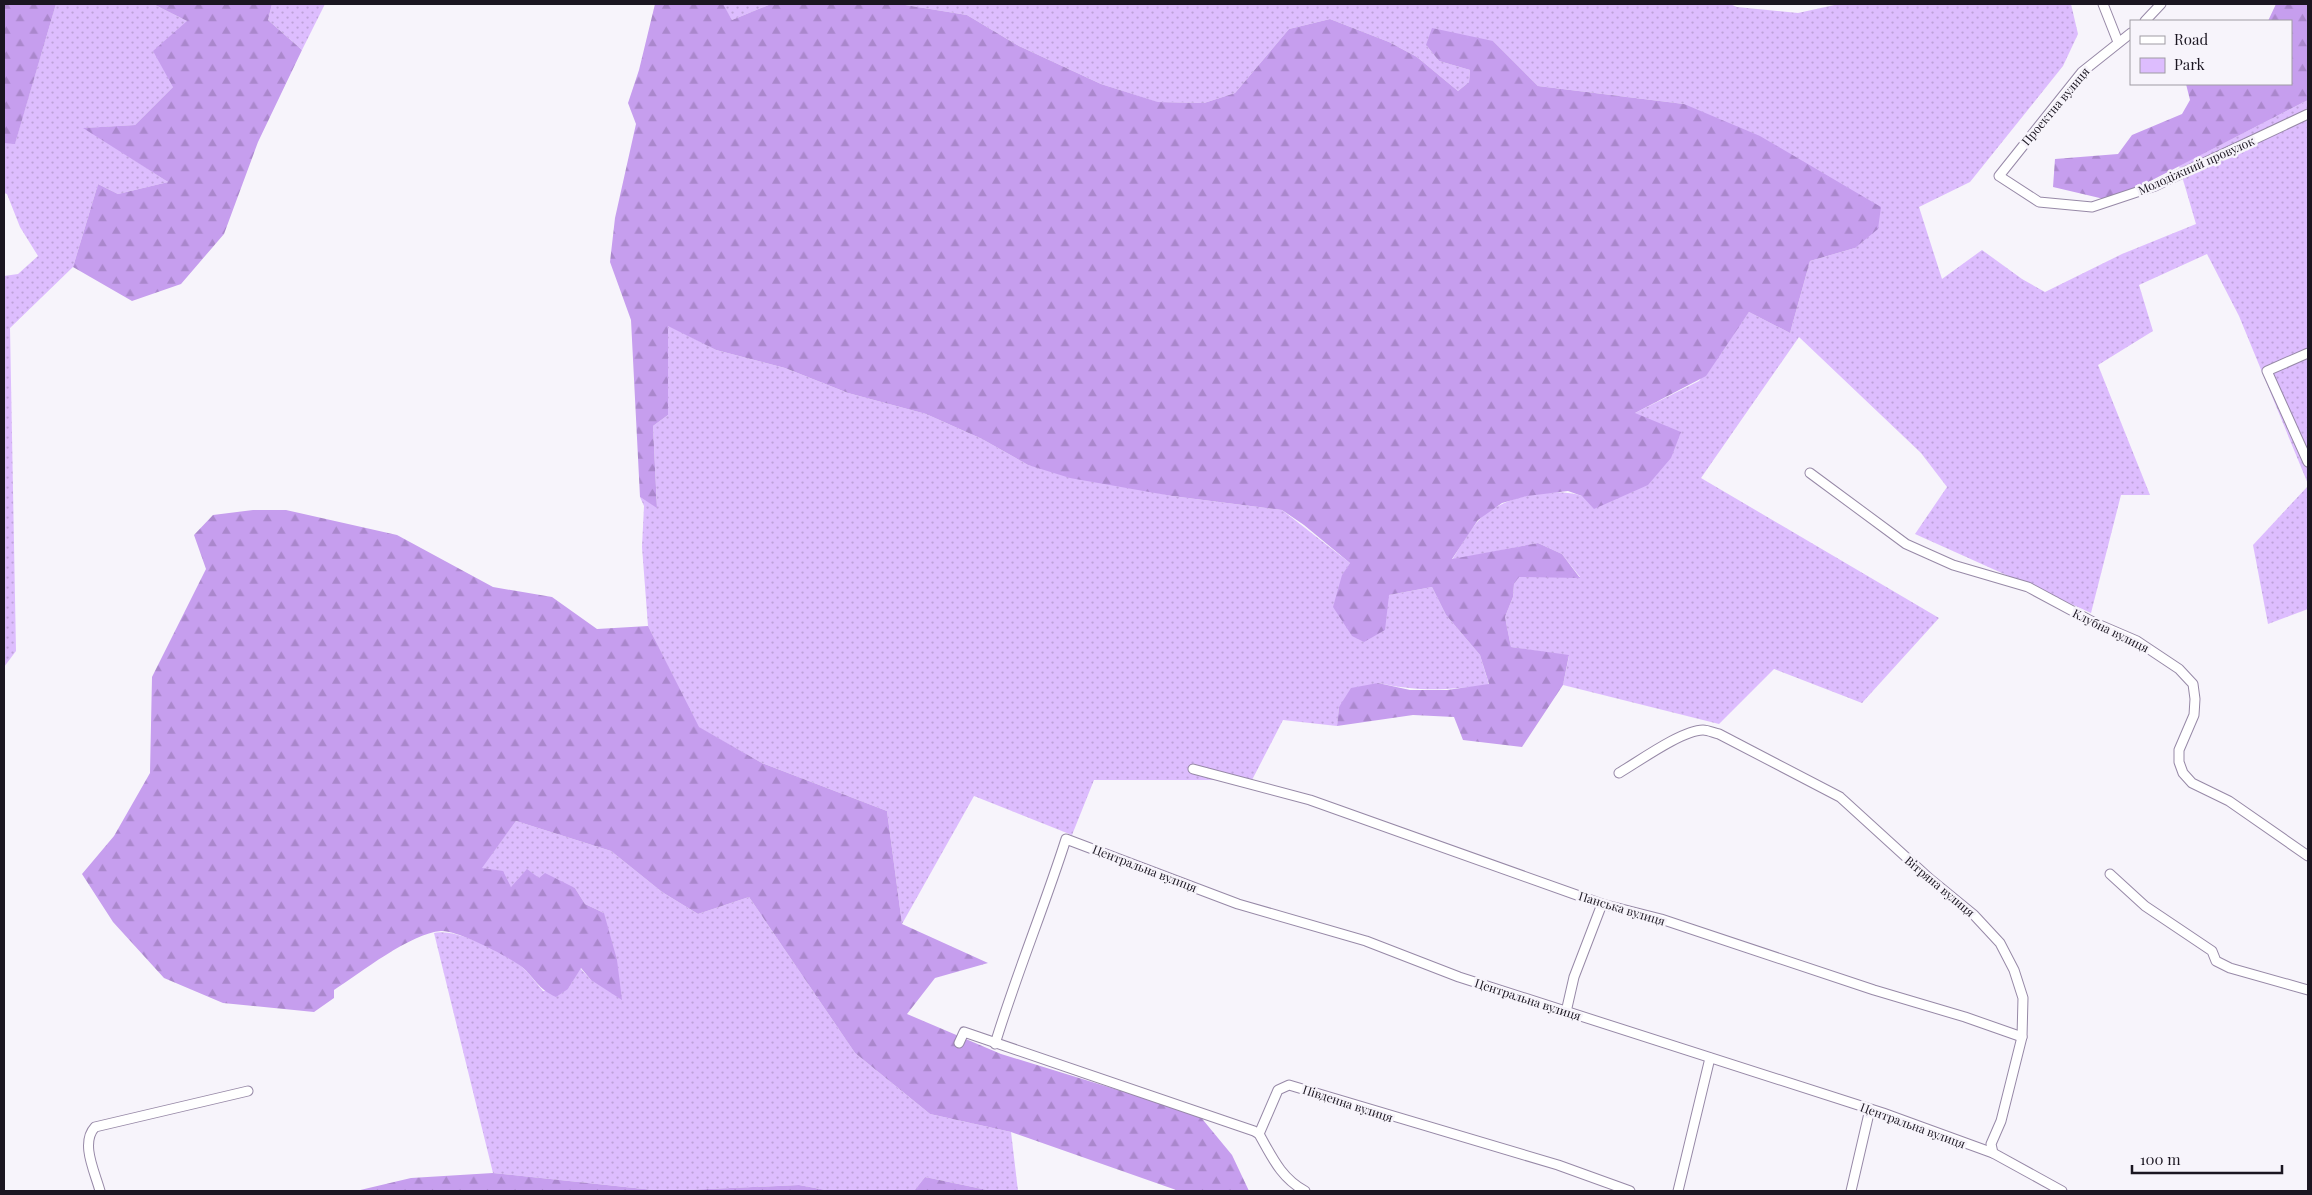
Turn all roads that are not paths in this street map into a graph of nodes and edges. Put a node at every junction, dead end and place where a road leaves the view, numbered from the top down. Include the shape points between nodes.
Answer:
1 (2103, 4) edge
2 (2161, 4) edge
3 (2146, 20) edge
4 (2130, 34) edge
5 (2118, 42) junction
6 (2308, 114) edge
7 (1999, 176) joint
8 (2308, 353) edge
9 (2308, 462) edge
10 (1810, 473) dead end
11 (1193, 769) dead end
12 (1619, 773) dead end
13 (2308, 856) edge
14 (2110, 874) dead end
15 (1602, 904) junction
16 (2308, 990) edge
17 (1566, 1012) junction
18 (2022, 1036) junction
19 (959, 1042) dead end
20 (995, 1044) junction
21 (1710, 1058) junction
22 (248, 1091) dead end
23 (1870, 1109) junction
24 (1259, 1134) junction
25 (1993, 1153) junction
26 (100, 1191) edge
27 (1305, 1191) edge
28 (1630, 1191) edge
29 (1678, 1191) edge
30 (1851, 1191) edge
31 (2062, 1191) edge

1 - 5 street
2 - 3 street
4 - 5 street, Проектна вулиця
5 - 7 street, Проектна вулиця via 2082,72
6 - 7 street, Молодіжний провулок via 2154,186 2092,207 2039,202
8 - 9 street via 2267,371
10 - 13 street, Клубна вулиця via 1906,544 1953,565 2028,587 2137,642 2179,669 2193,684 2195,699 2194,715 2179,750 2183,773 2192,783 2229,801
11 - 15 street, Панська вулиця via 1310,800
12 - 18 street, Вітряна вулиця via 1668,744 1703,730 1719,734 1840,797 1930,879 1974,914 2000,943 2014,970 2022,998
14 - 16 street via 2145,906 2212,952 2216,961
15 - 17 street via 1574,977
15 - 18 street, Панська вулиця via 1661,919
17 - 20 street, Центральна вулиця via 1366,942 1238,904 1066,839 1042,913 1012,987
17 - 21 street, Центральна вулиця
18 - 25 street, Вітряна вулиця via 2001,1121 1991,1144
19 - 20 street via 964,1032
20 - 24 street
21 - 23 street, Центральна вулиця
21 - 29 street
22 - 26 street via 95,1127 87,1142
23 - 25 street, Центральна вулиця
23 - 30 street
24 - 27 street via 1279,1170 1293,1185
24 - 28 street, Південна вулиця via 1278,1090 1289,1085 1558,1165
25 - 31 street

